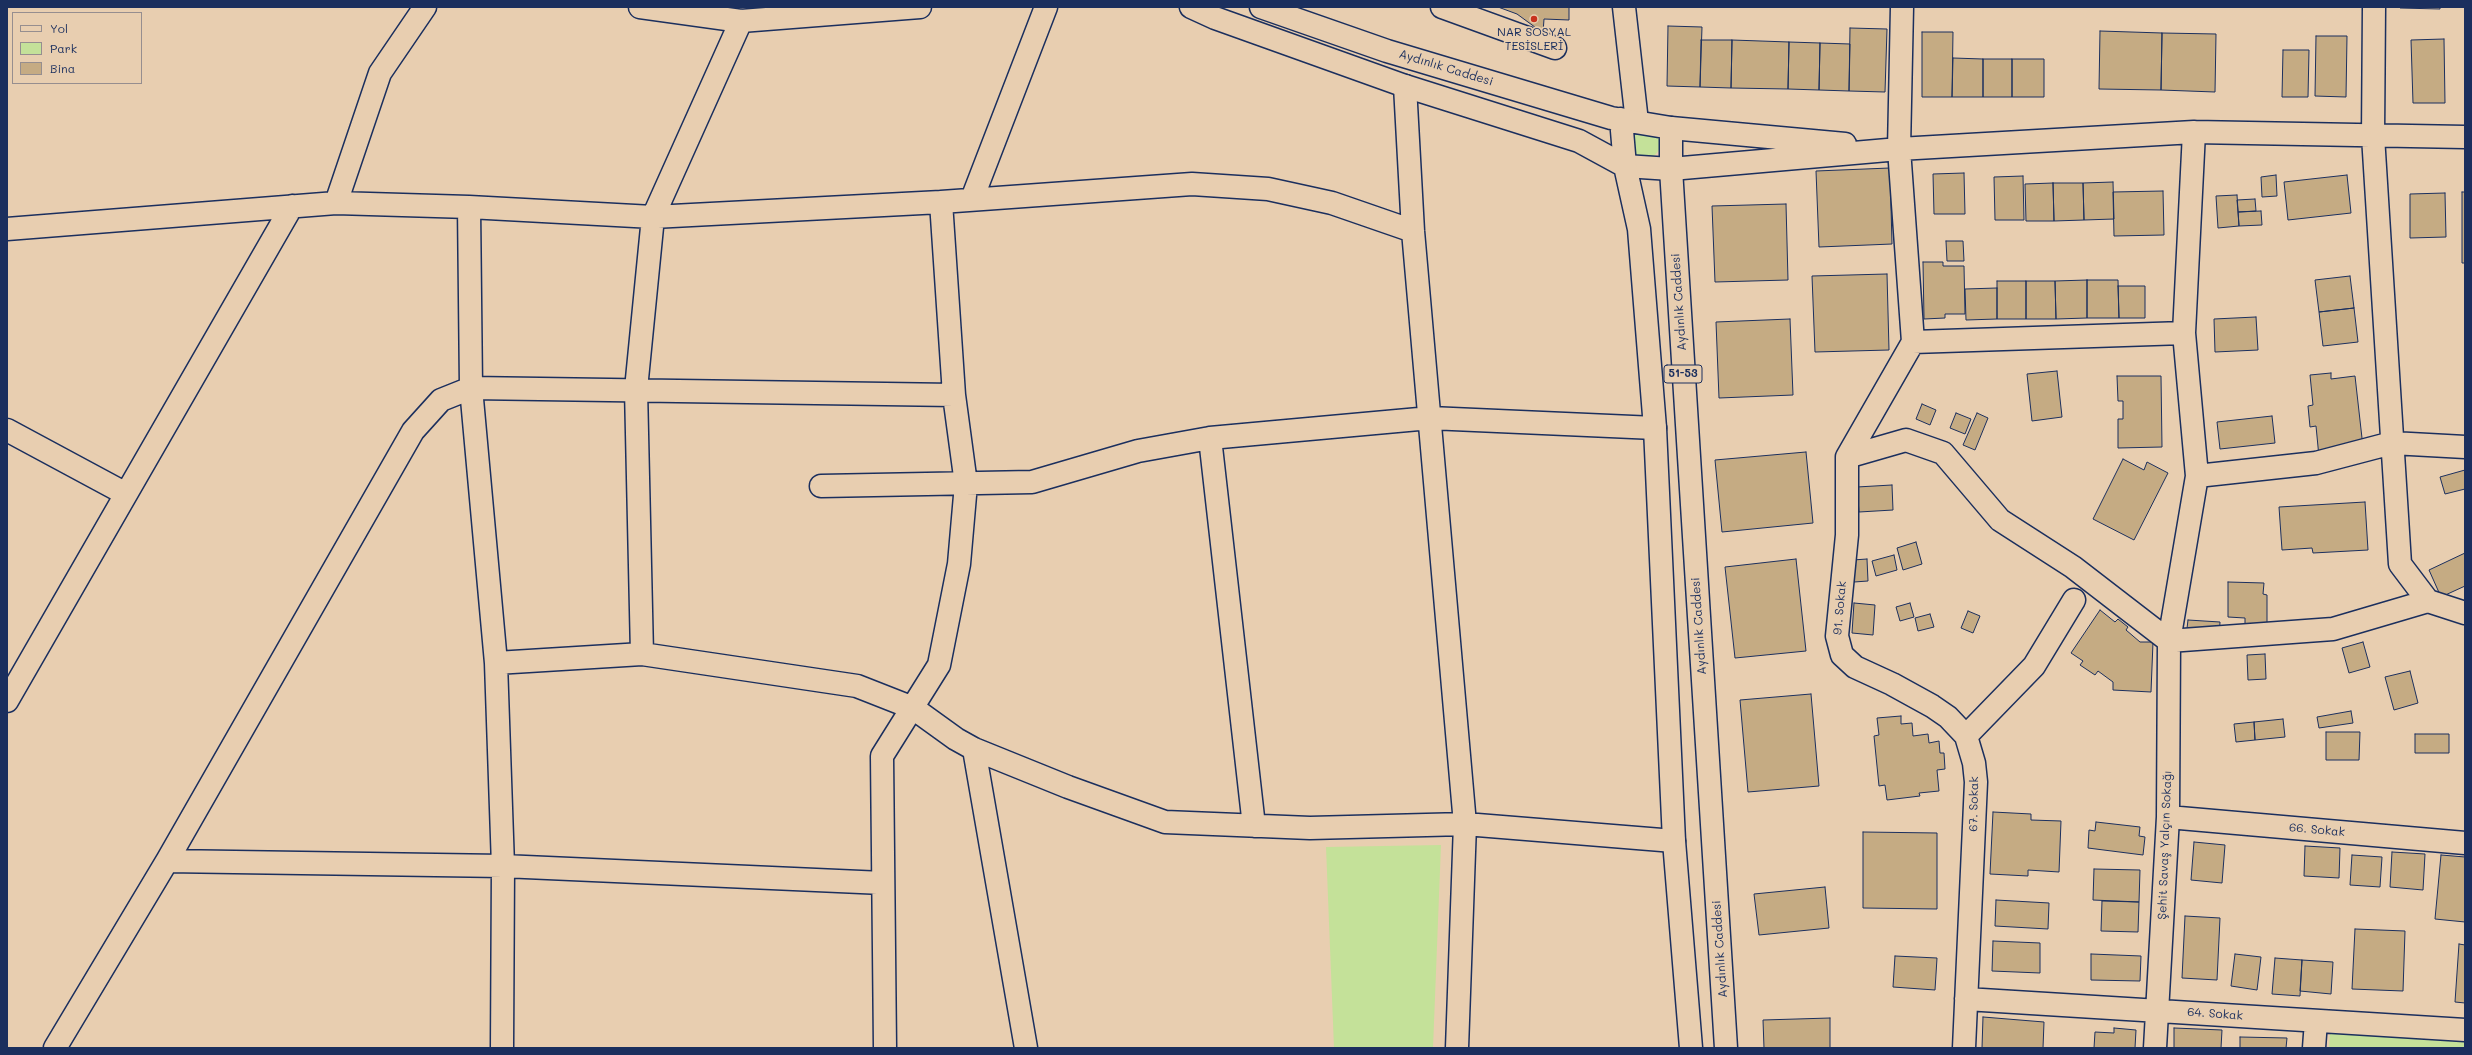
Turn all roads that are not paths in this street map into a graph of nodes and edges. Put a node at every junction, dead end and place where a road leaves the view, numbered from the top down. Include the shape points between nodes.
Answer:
1 (425, 7) edge
2 (640, 7) edge
3 (920, 7) edge
4 (1046, 7) edge
5 (1191, 7) edge
6 (1261, 7) edge
7 (1442, 7) edge
8 (1624, 7) edge
9 (1902, 7) edge
10 (2374, 7) edge
11 (741, 21) junction
12 (1555, 48) dead end
13 (1405, 86) junction
14 (1629, 120) junction
15 (1671, 128) junction
16 (2194, 132) junction
17 (2373, 136) junction
18 (2465, 137) edge
19 (1900, 149) junction
20 (1625, 166) junction
21 (1671, 169) junction
22 (972, 200) junction
23 (941, 202) junction
24 (336, 204) junction
25 (292, 206) junction
26 (469, 207) junction
27 (653, 217) junction
28 (7, 229) edge
29 (1413, 231) junction
30 (2184, 333) junction
31 (1913, 342) junction
32 (470, 388) junction
33 (636, 389) junction
34 (954, 395) junction
35 (1430, 418) junction
36 (1655, 428) junction
37 (7, 430) edge
38 (1210, 438) junction
39 (2392, 443) junction
40 (2465, 447) edge
41 (1847, 457) junction
42 (2197, 476) junction
43 (966, 484) junction
44 (821, 486) dead end
45 (126, 494) junction
46 (2074, 600) dead end
47 (2428, 601) junction
48 (2465, 613) edge
49 (2169, 641) junction
50 (642, 654) junction
51 (496, 663) junction
52 (16, 668) edge
53 (7, 701) edge
54 (913, 708) junction
55 (1966, 736) junction
56 (974, 749) junction
57 (2168, 817) junction
58 (1465, 824) junction
59 (1254, 826) junction
60 (1674, 841) junction
61 (2465, 843) edge
62 (167, 861) junction
63 (503, 866) junction
64 (882, 883) junction
65 (1966, 999) junction
66 (2156, 1011) junction
67 (2316, 1020) junction
68 (2465, 1030) edge
69 (56, 1048) edge
70 (502, 1048) edge
71 (885, 1048) edge
72 (1026, 1048) edge
73 (1457, 1048) edge
74 (1691, 1048) edge
75 (1726, 1048) edge
76 (1964, 1048) edge
77 (2155, 1048) edge
78 (2314, 1048) edge

1 - 24 street via 380,73
2 - 11 street
3 - 11 street
4 - 22 street
5 - 13 street via 1215,18
6 - 14 street, Aydınlık Caddesi via 1388,51
7 - 12 street
8 - 14 street
9 - 19 street
10 - 17 street
11 - 27 street
13 - 20 street via 1579,141
13 - 29 street
14 - 15 street, Aydınlık Caddesi
14 - 20 street
15 - 19 street
15 - 21 street, Aydınlık Caddesi / 51-53
16 - 17 street
16 - 19 street
16 - 30 street, Şehit Savaş Yalçın Sokağı
17 - 18 street
17 - 39 street
19 - 21 street
19 - 31 street
20 - 21 street
20 - 36 street, 51-53 via 1639,229
21 - 75 street, Aydınlık Caddesi / 51-53
22 - 23 street
22 - 29 street via 1192,184 1268,189 1332,203
23 - 27 street
23 - 34 street
24 - 25 street
24 - 26 street
25 - 28 street
25 - 45 street
26 - 27 street
26 - 32 street
27 - 33 street
29 - 35 street
30 - 31 street
30 - 42 street, Şehit Savaş Yalçın Sokağı
31 - 41 street
32 - 33 street
32 - 51 street
32 - 62 street via 441,400 413,431
33 - 34 street
33 - 50 street
34 - 43 street
35 - 36 street
35 - 38 street
35 - 58 street
36 - 60 street, 51-53
37 - 45 street
38 - 43 street via 1138,450 1032,482
38 - 59 street
39 - 40 street
39 - 42 street via 2316,463
39 - 47 street via 2400,564
41 - 49 street via 1906,440 1943,453 2000,520 2072,567
41 - 55 street, 91. Sokak via 1847,535 1839,609 1838,648 1846,661 1932,706 1948,717
42 - 49 street, Şehit Savaş Yalçın Sokağı
43 - 44 street
43 - 54 street via 959,564 939,665
45 - 52 street
46 - 55 street via 2034,666
47 - 48 street
47 - 49 street via 2333,629
49 - 57 street, Şehit Savaş Yalçın Sokağı
50 - 51 street
50 - 54 street via 857,686
51 - 63 street
52 - 53 street
54 - 56 street
54 - 64 street via 882,756
55 - 65 street, 67. Sokak via 1974,763 1976,782
56 - 59 street via 1165,822
56 - 72 street
57 - 61 street, 66. Sokak
57 - 66 street, Şehit Savaş Yalçın Sokağı
58 - 59 street via 1310,828
58 - 60 street
58 - 73 street
60 - 74 street, 51-53
62 - 63 street
62 - 69 street
63 - 64 street
63 - 70 street
64 - 71 street
65 - 66 street, 64. Sokak
65 - 76 street, 67. Sokak
66 - 67 street, 64. Sokak
66 - 77 street, Şehit Savaş Yalçın Sokağı
67 - 68 street, 64. Sokak
67 - 78 street

